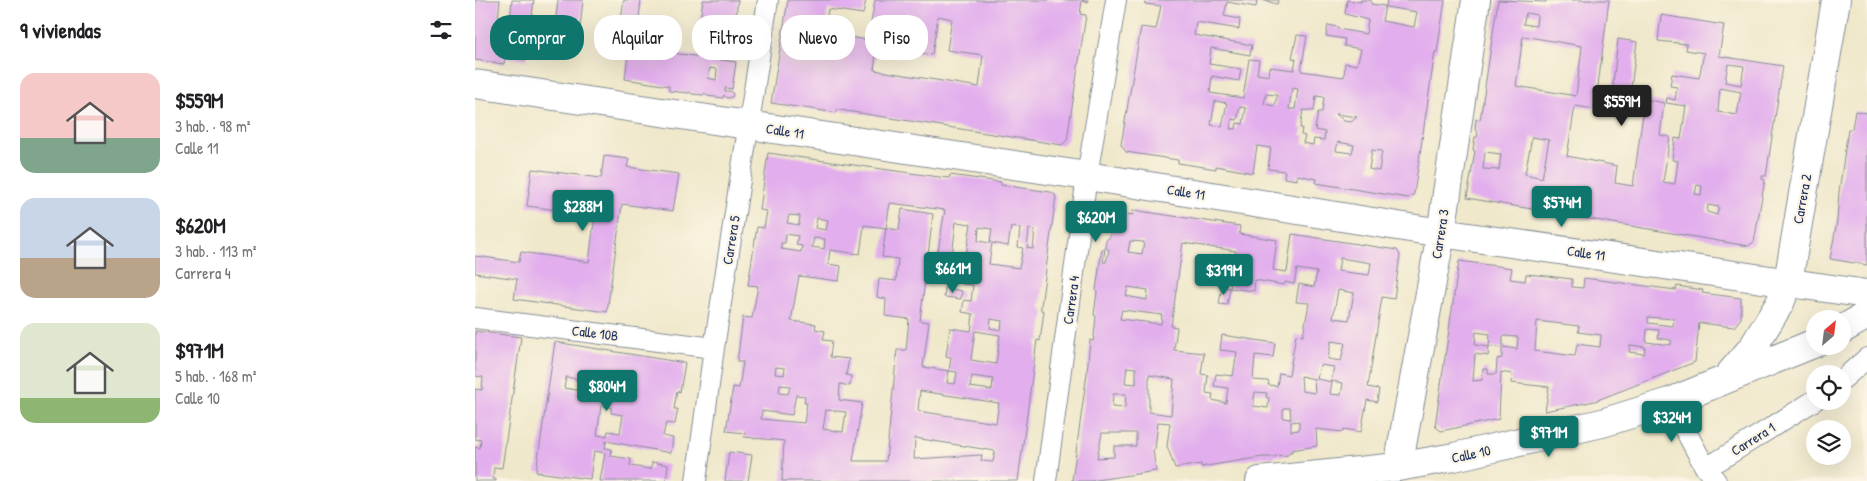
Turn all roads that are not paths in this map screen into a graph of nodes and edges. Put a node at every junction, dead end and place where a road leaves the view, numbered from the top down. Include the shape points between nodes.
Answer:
1 (768, 0) edge
2 (1116, 0) edge
3 (1476, 0) edge
4 (1837, 0) edge
5 (475, 84) edge
6 (749, 126) junction
7 (1087, 176) junction
8 (1441, 232) junction
9 (1788, 282) junction
10 (1867, 294) edge
11 (1867, 315) edge
12 (475, 318) edge
13 (1851, 324) edge
14 (1806, 347) edge
15 (715, 348) junction
16 (1867, 358) edge
17 (1851, 372) edge
18 (1725, 380) junction
19 (1670, 402) junction
20 (1806, 406) edge
21 (1398, 467) junction
22 (1710, 474) edge
23 (696, 481) edge
24 (1046, 481) edge
25 (1260, 481) edge

1 - 6 street, Carrera 5
2 - 7 street, Carrera 4
3 - 8 main road, Carrera 3
4 - 9 main road, Carrera 2
5 - 6 main road, Calle 11
6 - 7 main road, Calle 11
6 - 15 street, Carrera 5
7 - 8 main road, Calle 11
7 - 24 street, Carrera 4
8 - 9 main road, Calle 11
8 - 21 main road, Carrera 3
9 - 10 main road, Calle 11
9 - 18 main road, Carrera 2 via 1753,348
11 - 13 main road
12 - 15 street, Calle 10B
14 - 18 main road, Calle 10
15 - 23 street, Carrera 5
16 - 17 street
18 - 19 main road, Calle 10
19 - 21 main road, Calle 10 via 1602,423 1453,458
19 - 22 street
20 - 22 street, Carrera 1 via 1719,461
21 - 25 main road, Calle 10

